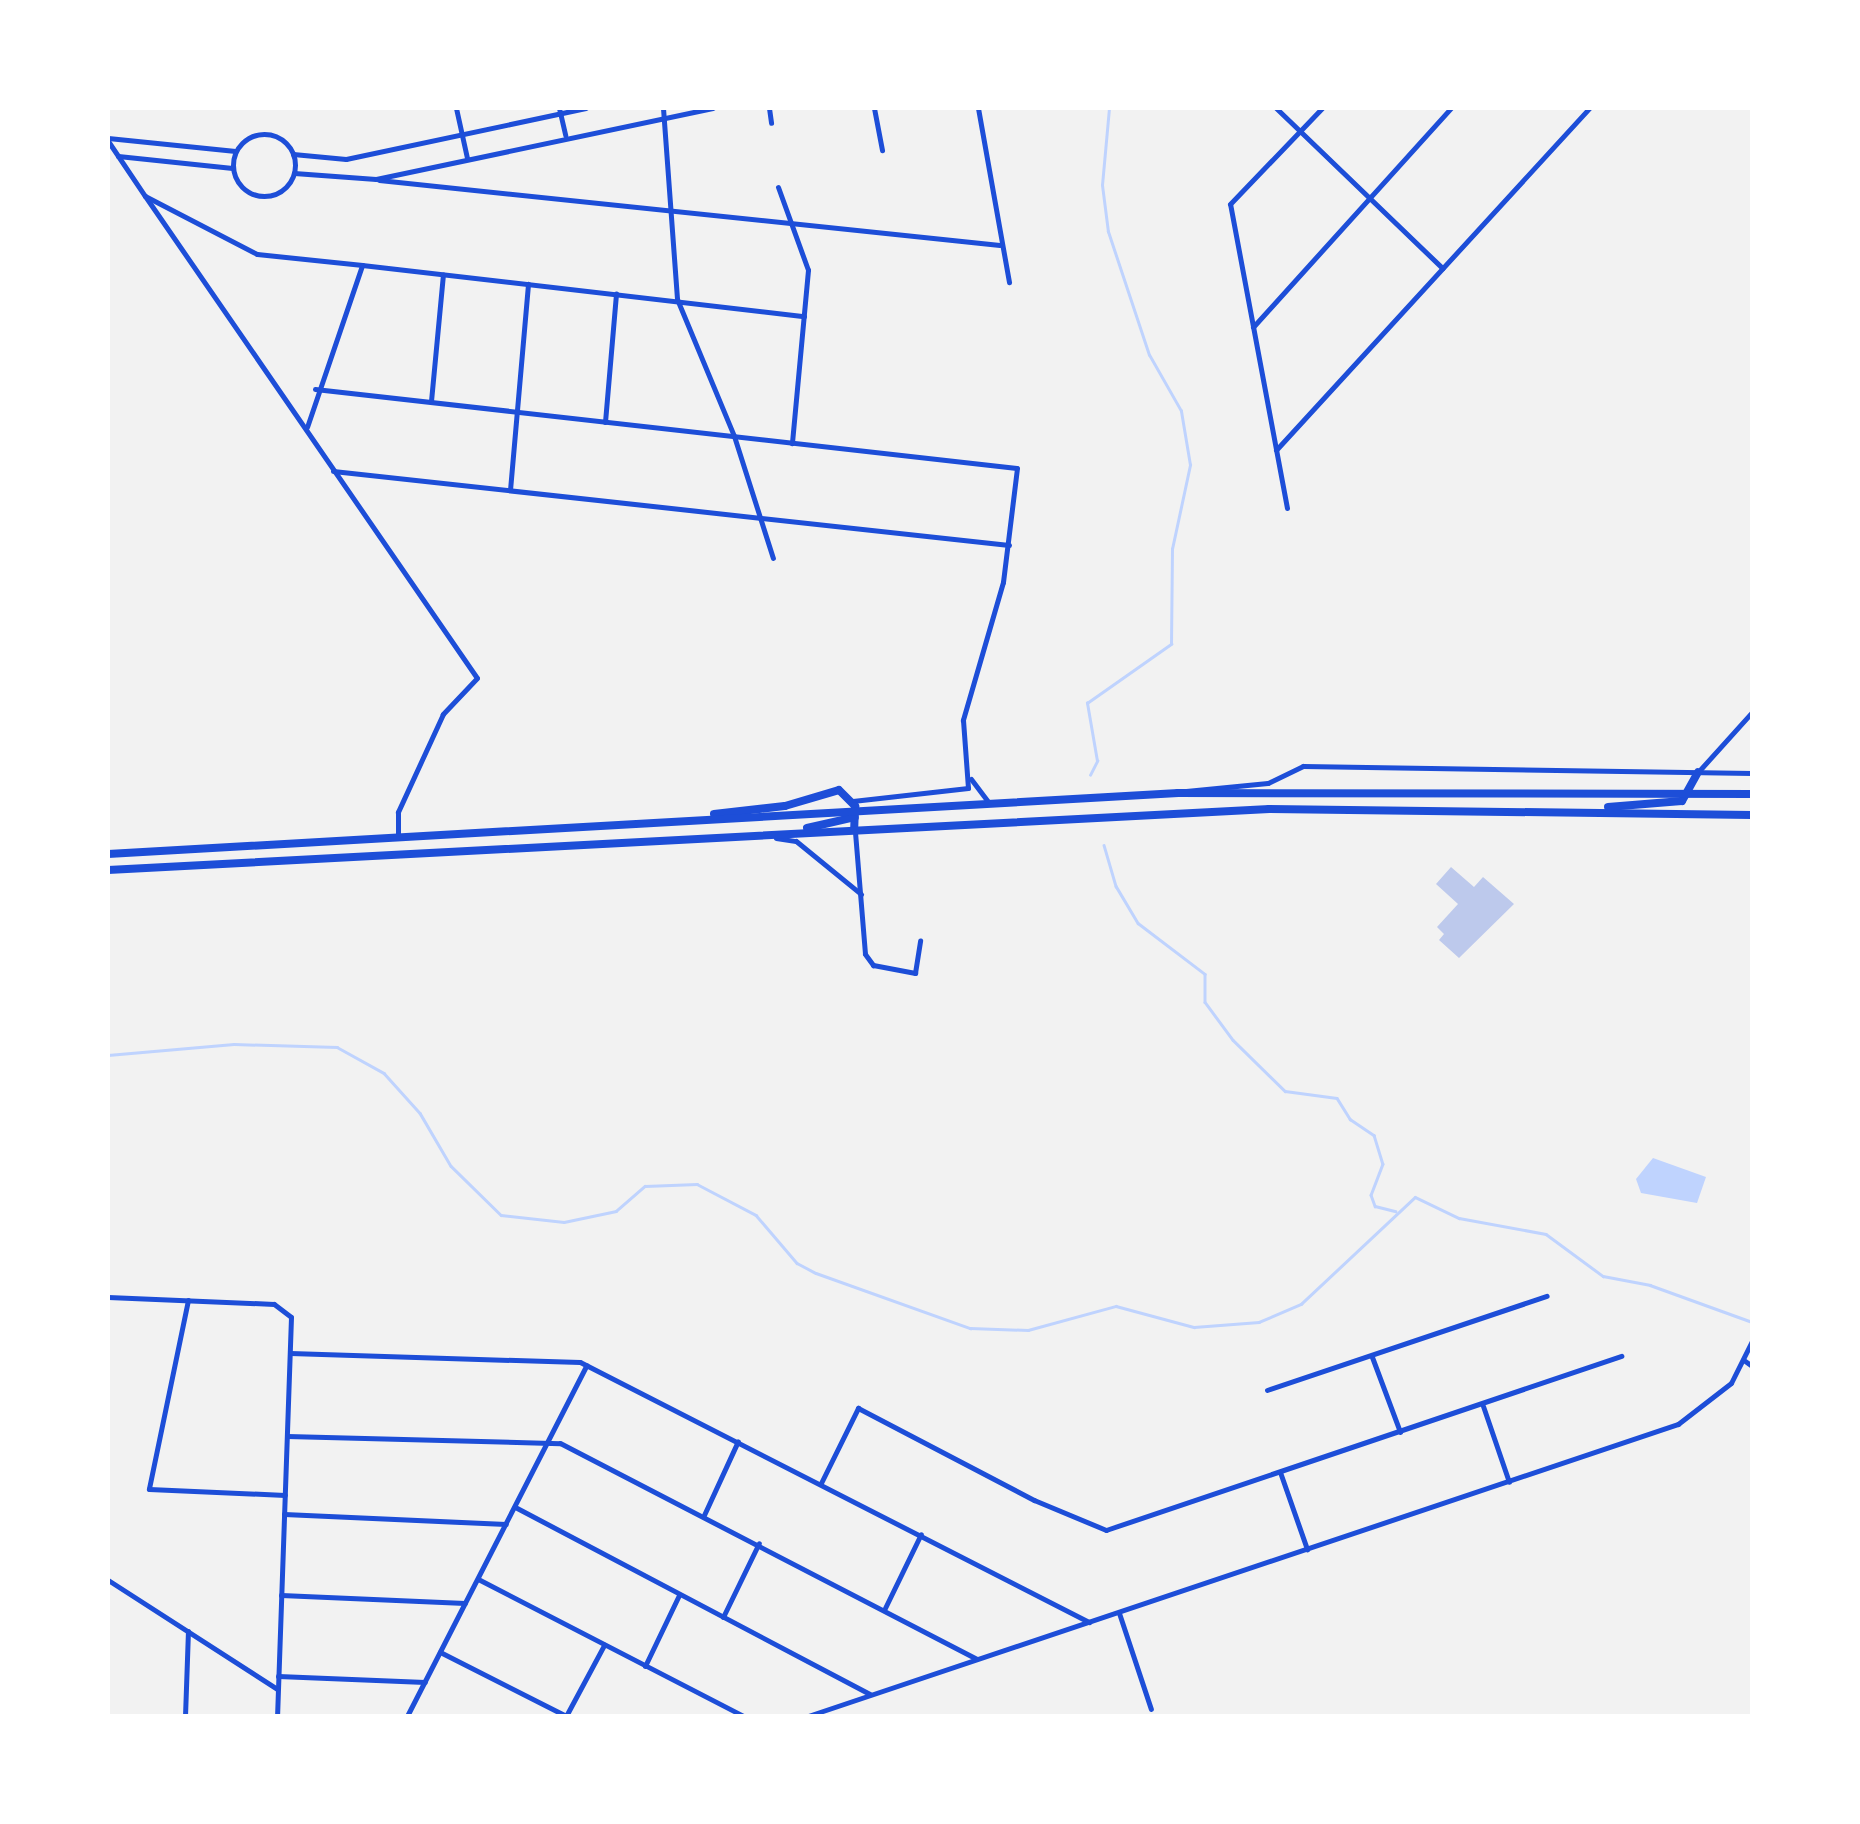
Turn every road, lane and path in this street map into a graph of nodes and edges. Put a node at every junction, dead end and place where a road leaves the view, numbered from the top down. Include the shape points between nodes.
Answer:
1 (456, 108) edge
2 (586, 108) edge
3 (663, 108) edge
4 (713, 108) edge
5 (768, 108) edge
6 (874, 108) edge
7 (978, 108) edge
8 (1276, 108) edge
9 (1322, 108) edge
10 (1452, 108) edge
11 (1589, 108) edge
12 (560, 110) edge
13 (665, 117) junction
14 (772, 122) dead end
15 (1301, 131) junction
16 (461, 134) junction
17 (565, 136) junction
18 (108, 139) edge
19 (882, 150) dead end
20 (236, 151) junction
21 (293, 154) junction
22 (118, 156) junction
23 (467, 158) junction
24 (232, 168) junction
25 (294, 173) junction
26 (376, 179) junction
27 (778, 187) dead end
28 (145, 196) junction
29 (1371, 196) junction
30 (672, 210) junction
31 (790, 223) junction
32 (1000, 245) junction
33 (362, 265) junction
34 (1442, 268) junction
35 (443, 275) junction
36 (1009, 282) dead end
37 (528, 284) junction
38 (616, 293) junction
39 (677, 300) junction
40 (804, 316) junction
41 (1253, 327) junction
42 (316, 390) junction
43 (431, 402) junction
44 (518, 412) junction
45 (605, 422) junction
46 (306, 430) junction
47 (734, 436) junction
48 (792, 443) junction
49 (1276, 450) junction
50 (333, 471) junction
51 (510, 490) junction
52 (1287, 508) dead end
53 (760, 518) junction
54 (1009, 545) junction
55 (773, 558) dead end
56 (1752, 712) edge
57 (1680, 772) junction
58 (1698, 772) junction
59 (1752, 772) edge
60 (971, 779) junction
61 (1690, 782) junction
62 (1689, 792) junction
63 (1178, 793) junction
64 (1752, 794) edge
65 (853, 801) junction
66 (988, 803) junction
67 (1534, 809) junction
68 (855, 814) junction
69 (1752, 814) edge
70 (636, 824) junction
71 (854, 830) junction
72 (753, 835) junction
73 (398, 836) junction
74 (108, 854) edge
75 (108, 870) edge
76 (863, 896) junction
77 (920, 940) dead end
78 (1547, 1296) dead end
79 (108, 1298) edge
80 (188, 1300) junction
81 (1752, 1342) edge
82 (290, 1353) junction
83 (1621, 1356) dead end
84 (1372, 1357) junction
85 (1745, 1361) junction
86 (587, 1365) junction
87 (1752, 1366) edge
88 (1267, 1390) dead end
89 (1482, 1406) junction
90 (1400, 1432) junction
91 (287, 1436) junction
92 (738, 1441) junction
93 (548, 1442) junction
94 (1280, 1472) junction
95 (1509, 1482) junction
96 (820, 1484) junction
97 (285, 1495) junction
98 (515, 1507) junction
99 (284, 1514) junction
100 (704, 1516) junction
101 (506, 1524) junction
102 (921, 1534) junction
103 (759, 1543) junction
104 (1306, 1549) junction
105 (478, 1579) junction
106 (108, 1580) edge
107 (679, 1594) junction
108 (281, 1595) junction
109 (465, 1604) junction
110 (885, 1609) junction
111 (1119, 1613) junction
112 (723, 1617) junction
113 (1089, 1622) junction
114 (188, 1630) junction
115 (604, 1645) junction
116 (440, 1652) junction
117 (979, 1660) junction
118 (645, 1666) junction
119 (278, 1676) junction
120 (425, 1682) junction
121 (278, 1690) junction
122 (873, 1696) junction
123 (1151, 1709) dead end
124 (186, 1716) edge
125 (277, 1716) edge
126 (407, 1716) edge
127 (566, 1716) edge
128 (744, 1716) edge
129 (808, 1716) edge

1 - 16 street
2 - 12 street
3 - 13 street
4 - 13 street
5 - 14 street
6 - 19 street
7 - 32 street
8 - 15 street
9 - 15 street
10 - 29 street
11 - 34 street
12 - 16 street
12 - 17 street
13 - 17 street
13 - 30 street
15 - 29 street
15 - 41 street via 1230,204
16 - 21 street via 346,159
16 - 23 street
17 - 23 street
18 - 20 street
18 - 22 street
20 - 21 street via 249,137 268,134
20 - 24 street
21 - 25 street
22 - 24 street
22 - 28 street
23 - 26 street
24 - 25 street via 240,186 258,196 283,190
25 - 26 street
26 - 30 street
27 - 31 street
28 - 33 street via 257,254
28 - 46 street
29 - 34 street
29 - 41 street
30 - 31 street
30 - 39 street
31 - 32 street
31 - 40 street via 808,279
32 - 36 street
33 - 35 street
33 - 42 street
34 - 49 street
35 - 37 street
35 - 43 street
37 - 38 street
37 - 44 street
38 - 39 street
38 - 45 street
39 - 40 street
39 - 47 street
40 - 48 street
41 - 49 street
42 - 43 street
42 - 46 street
43 - 44 street
44 - 45 street
44 - 51 street
45 - 47 street
46 - 50 street
47 - 48 street
47 - 53 street
48 - 54 street via 1017,468
49 - 52 street
50 - 51 street
50 - 73 street via 478,678 443,714 398,812
51 - 53 street
53 - 54 street
53 - 55 street
54 - 60 street via 963,720
56 - 58 street
57 - 58 street
57 - 61 highway
57 - 63 street via 1295,768 1268,783
58 - 59 street
58 - 61 highway
60 - 65 street via 961,792
60 - 66 street
61 - 62 highway
62 - 63 highway
62 - 64 highway
62 - 67 highway via 1674,804
63 - 66 highway
65 - 68 highway
65 - 70 highway via 838,790 785,806
66 - 68 highway
67 - 69 highway
67 - 71 highway via 1269,809
68 - 70 highway
68 - 71 highway
68 - 72 highway
70 - 73 highway
71 - 72 highway
71 - 76 street
72 - 75 highway
72 - 76 street via 796,841
73 - 74 highway
76 - 77 street via 863,945 873,965 915,973
78 - 84 street
79 - 80 street
80 - 82 street via 286,1307
80 - 97 street via 149,1490
81 - 85 street
82 - 86 street
82 - 91 street
83 - 89 street
84 - 88 street
84 - 90 street
85 - 87 street
85 - 95 street via 1712,1402 1678,1424
86 - 92 street
86 - 93 street
89 - 90 street
89 - 95 street
90 - 94 street
91 - 93 street
91 - 97 street
92 - 96 street
92 - 100 street
93 - 98 street
93 - 100 street
94 - 96 street via 1096,1529 858,1408
94 - 104 street
95 - 104 street
96 - 102 street
97 - 99 street
98 - 101 street
98 - 107 street
99 - 101 street
99 - 108 street
100 - 103 street
101 - 105 street
102 - 110 street
102 - 113 street
103 - 110 street
103 - 112 street
104 - 111 street
105 - 109 street
105 - 115 street
106 - 114 street
107 - 112 street
107 - 118 street
108 - 109 street
108 - 119 street
109 - 116 street
110 - 117 street
111 - 113 street
111 - 123 street
112 - 122 street
113 - 117 street
114 - 121 street
114 - 124 street
115 - 118 street
115 - 127 street
116 - 120 street
116 - 127 street
117 - 122 street
118 - 128 street
119 - 120 street
119 - 121 street
120 - 126 street
121 - 125 street
122 - 129 street

